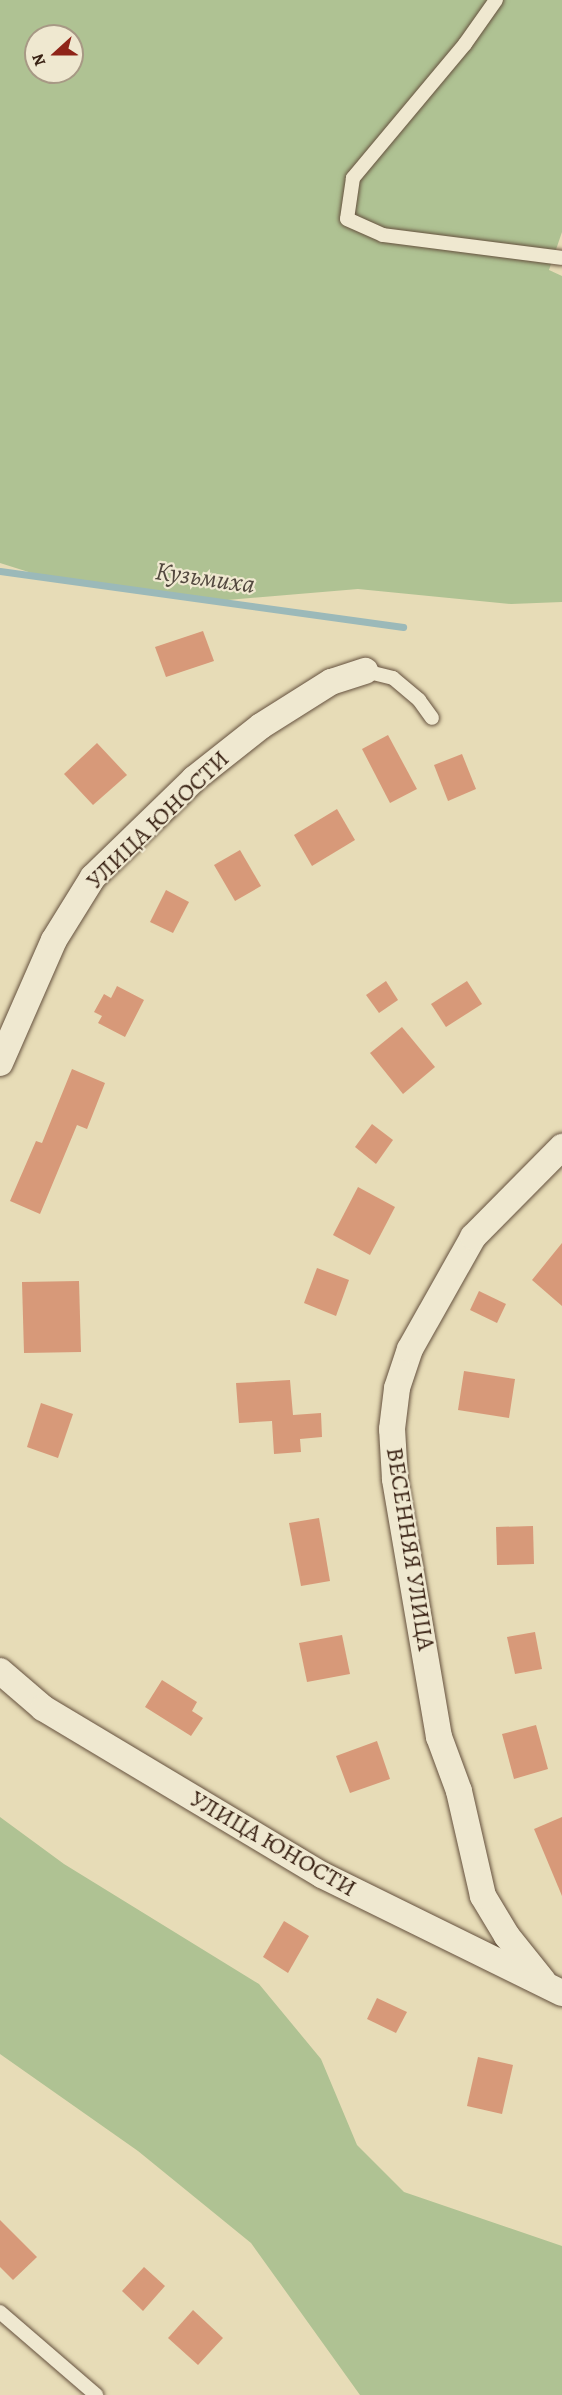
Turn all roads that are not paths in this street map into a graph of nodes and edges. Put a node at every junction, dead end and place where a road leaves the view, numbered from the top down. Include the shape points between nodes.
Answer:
1 (496, 0) edge
2 (562, 258) edge
3 (365, 671) joint
4 (432, 718) dead end
5 (0, 1063) edge
6 (562, 1146) edge
7 (0, 1671) edge
8 (552, 1987) edge
9 (0, 2312) edge
10 (96, 2395) edge

1 - 2 lane via 465,44 353,178 347,219 383,235
3 - 4 lane via 393,678 419,700
3 - 5 street, УЛИЦА ЮНОСТИ via 331,682 261,726 194,779 93,877 54,940
6 - 8 street, ВЕСЕННЯЯ УЛИЦА via 473,1237 410,1349 398,1388 392,1430 395,1479 440,1737 459,1791 483,1896 507,1936
7 - 8 street, УЛИЦА ЮНОСТИ via 43,1708 322,1875
9 - 10 lane

